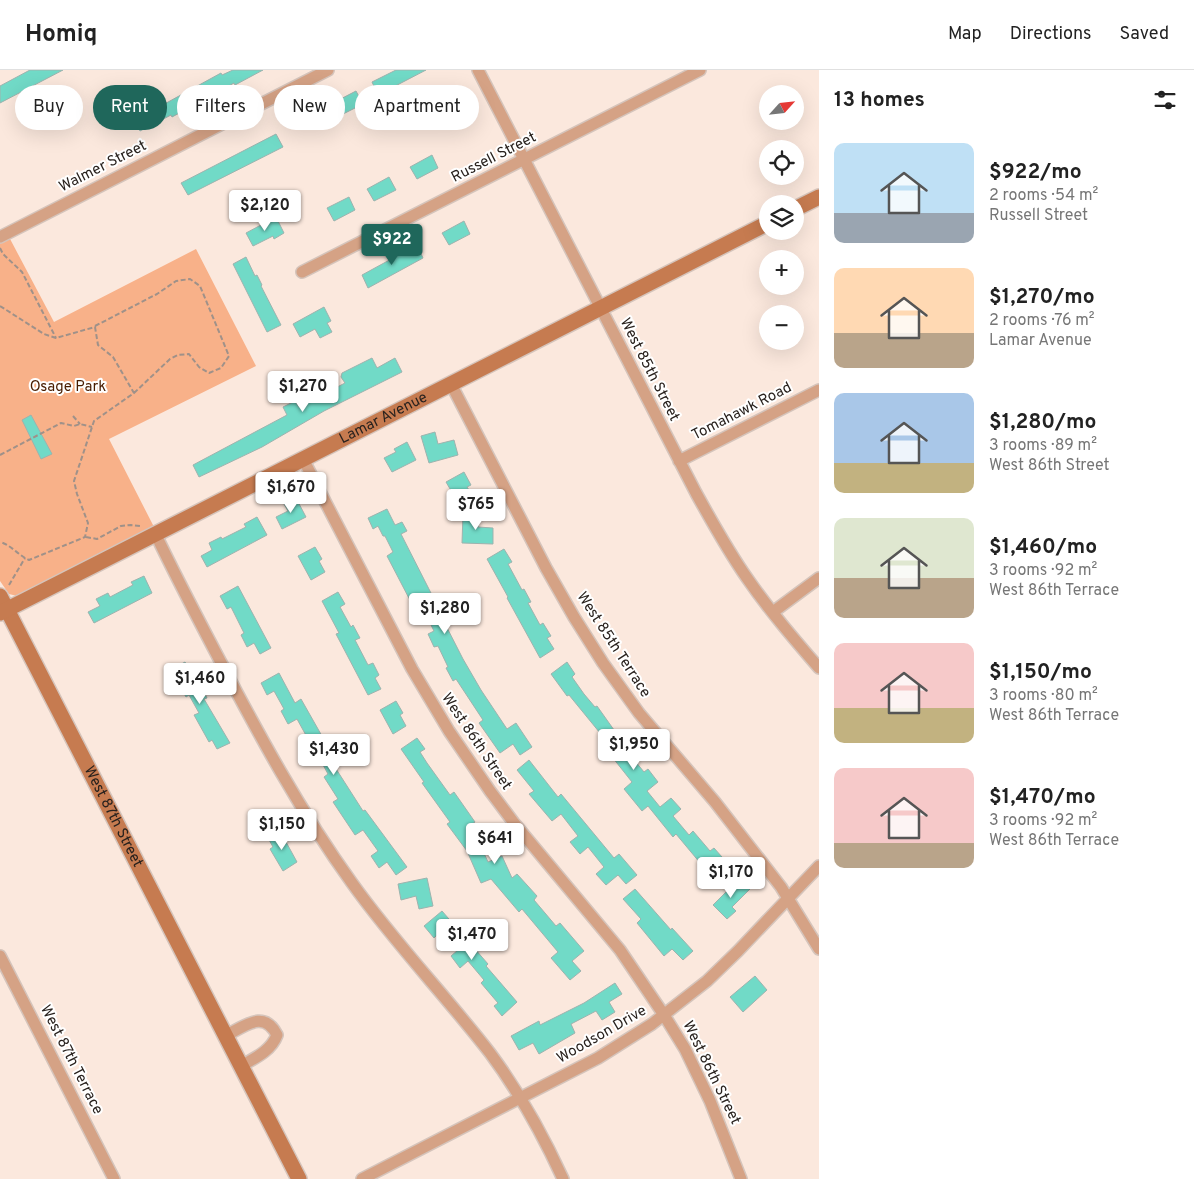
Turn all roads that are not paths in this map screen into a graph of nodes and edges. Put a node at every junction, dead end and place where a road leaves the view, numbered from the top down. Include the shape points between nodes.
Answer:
1 (328, 70) edge
2 (478, 70) edge
3 (700, 70) edge
4 (524, 159) junction
5 (819, 197) edge
6 (804, 204) edge
7 (759, 228) edge
8 (0, 237) edge
9 (302, 272) dead end
10 (600, 308) junction
11 (451, 384) junction
12 (819, 390) edge
13 (303, 459) junction
14 (679, 461) junction
15 (149, 531) junction
16 (819, 578) edge
17 (4, 601) edge
18 (773, 612) junction
19 (819, 668) edge
20 (819, 866) edge
21 (788, 899) junction
22 (819, 949) edge
23 (0, 956) edge
24 (664, 1015) junction
25 (225, 1036) junction
26 (241, 1066) junction
27 (520, 1098) junction
28 (114, 1179) edge
29 (299, 1179) edge
30 (362, 1179) edge
31 (563, 1179) edge
32 (741, 1179) edge

1 - 8 street, Walmer Street
2 - 4 street, West 85th Street
3 - 4 street, Russell Street
4 - 9 street, Russell Street
4 - 10 street, West 85th Street
5 - 6 street
7 - 10 street, Lamar Avenue
10 - 11 street, Lamar Avenue
10 - 14 street, West 85th Street
11 - 13 street, Lamar Avenue
11 - 21 street, West 85th Terrace via 551,576 603,663 645,720 731,822
12 - 14 street, Tomahawk Road
13 - 15 street, Lamar Avenue
13 - 24 street, West 86th Street via 412,669 449,731 514,824 620,950
14 - 18 street, West 85th Street via 717,532
15 - 17 street, Lamar Avenue
15 - 27 street via 312,825 351,883 490,1053
16 - 18 street
17 - 25 street, West 87th Street
18 - 19 street, West 85th Street
20 - 21 street, Woodson Drive
21 - 22 street, West 85th Terrace
21 - 24 street, Woodson Drive via 719,969
23 - 28 street, West 87th Terrace
24 - 27 street, Woodson Drive via 598,1058
24 - 32 street, West 86th Street via 710,1101
25 - 26 street, West 87th Street
25 - 26 street via 263,1020 277,1035 274,1043 263,1053
26 - 29 street, West 87th Street
27 - 30 street, Woodson Drive
27 - 31 street

